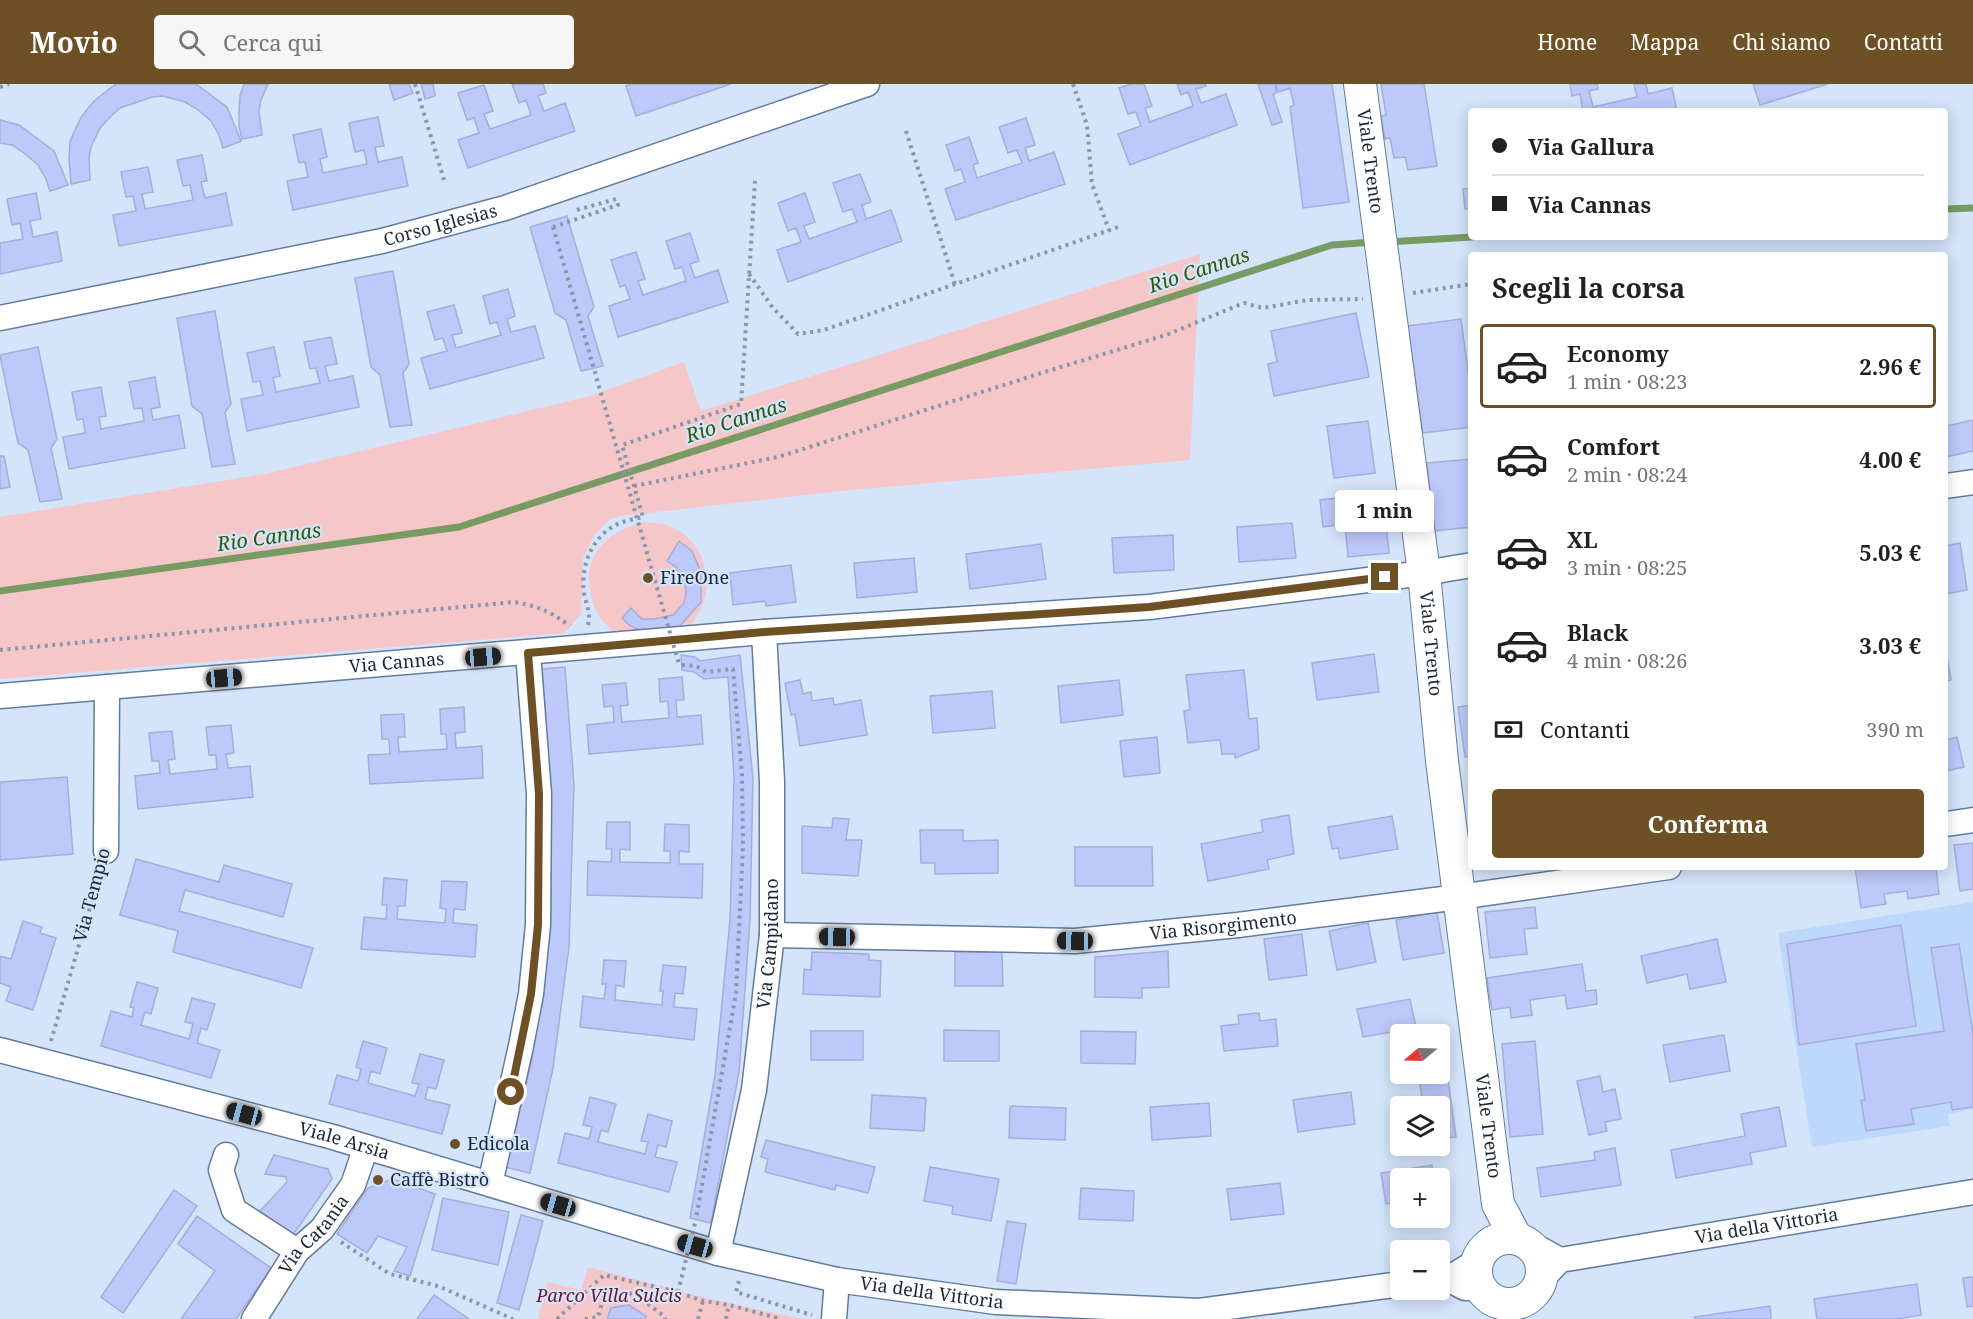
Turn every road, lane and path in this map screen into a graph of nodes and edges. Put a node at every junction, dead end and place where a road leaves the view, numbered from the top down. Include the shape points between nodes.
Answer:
1 (9, 84) edge
2 (416, 84) edge
3 (867, 84) edge
4 (1073, 84) edge
5 (1360, 84) edge
6 (0, 87) edge
7 (906, 131) dead end
8 (444, 180) dead end
9 (755, 180) dead end
10 (573, 211) dead end
11 (1121, 226) dead end
12 (1109, 230) junction
13 (749, 273) junction
14 (955, 284) junction
15 (1468, 285) edge
16 (1408, 294) dead end
17 (1366, 299) dead end
18 (0, 318) edge
19 (1973, 482) edge
20 (634, 486) junction
21 (1948, 486) edge
22 (1468, 566) edge
23 (1424, 573) junction
24 (588, 627) dead end
25 (578, 632) dead end
26 (764, 632) junction
27 (0, 650) edge
28 (528, 653) junction
29 (107, 687) junction
30 (0, 696) edge
31 (1973, 820) edge
32 (1948, 824) edge
33 (106, 851) joint
34 (1648, 870) edge
35 (1459, 897) junction
36 (772, 935) junction
37 (0, 1050) edge
38 (45, 1062) junction
39 (366, 1147) junction
40 (226, 1155) dead end
41 (490, 1184) junction
42 (1973, 1192) edge
43 (322, 1229) junction
44 (297, 1251) junction
45 (718, 1253) junction
46 (745, 1259) junction
47 (1514, 1278) edge
48 (837, 1280) junction
49 (1450, 1282) edge
50 (1390, 1286) edge
51 (678, 1292) junction
52 (703, 1301) junction
53 (729, 1305) junction
54 (1199, 1315) edge
55 (254, 1319) edge
56 (513, 1319) edge
57 (557, 1319) edge
58 (585, 1319) edge
59 (665, 1319) edge
60 (698, 1319) edge
61 (726, 1319) edge
62 (781, 1319) edge
63 (811, 1319) edge
64 (834, 1319) edge

1 - 6 path
2 - 8 path
3 - 18 street, Corso Iglesias via 505,208 381,241
4 - 12 path via 1087,125 1092,184
5 - 23 main road, Viale Trento
7 - 14 path
9 - 13 path
10 - 51 path, bridge via 616,199 618,205 553,227 679,664 706,672 733,669 742,775 743,847 736,993 701,1203
11 - 12 path
12 - 14 path
13 - 14 path via 773,308 798,334 824,330
13 - 20 path via 741,404 622,445
15 - 16 path
17 - 20 path via 1308,300 1263,308 1244,303 1166,335 778,457
19 - 21 street
20 - 24 path via 643,517 620,523 600,536 585,562
22 - 23 street, Via Cannas
23 - 26 street, Via Cannas via 1149,607
23 - 35 main road, Viale Trento
25 - 27 path via 553,614 514,602
26 - 28 street, Via Cannas
26 - 36 street, Via Campidano via 772,782
28 - 29 street, Via Cannas
28 - 41 street via 539,794 538,925 531,994
29 - 30 street, Via Cannas
29 - 33 street, Via Tempio
31 - 32 street
33 - 38 path, Via Tempio
34 - 35 street, Via Risorgimento
35 - 36 street, Via Risorgimento via 1075,941
35 - 47 main road, Viale Trento via 1498,1204
36 - 45 street, Via Campidano via 754,1090
37 - 38 street, Viale Arsia
38 - 39 street, Viale Arsia
39 - 41 street, Viale Arsia
39 - 43 street, Via Catania via 353,1185
40 - 44 street via 221,1170 234,1210
41 - 45 street, Viale Arsia
42 - 47 street, Via della Vittoria
43 - 44 street, Via Catania
43 - 56 path via 390,1274 438,1286
44 - 55 street, Via Catania
45 - 46 street, Via della Vittoria
46 - 48 street, Via della Vittoria
46 - 63 path via 736,1292 812,1315
47 - 49 street, Via della Vittoria via 1465,1288
48 - 54 street, Via della Vittoria via 996,1302
48 - 64 street
50 - 54 street, Via della Vittoria
51 - 52 path
51 - 57 path via 604,1275
52 - 53 path
52 - 60 path
53 - 61 path
53 - 62 path
58 - 59 path via 598,1317 604,1296 633,1293

